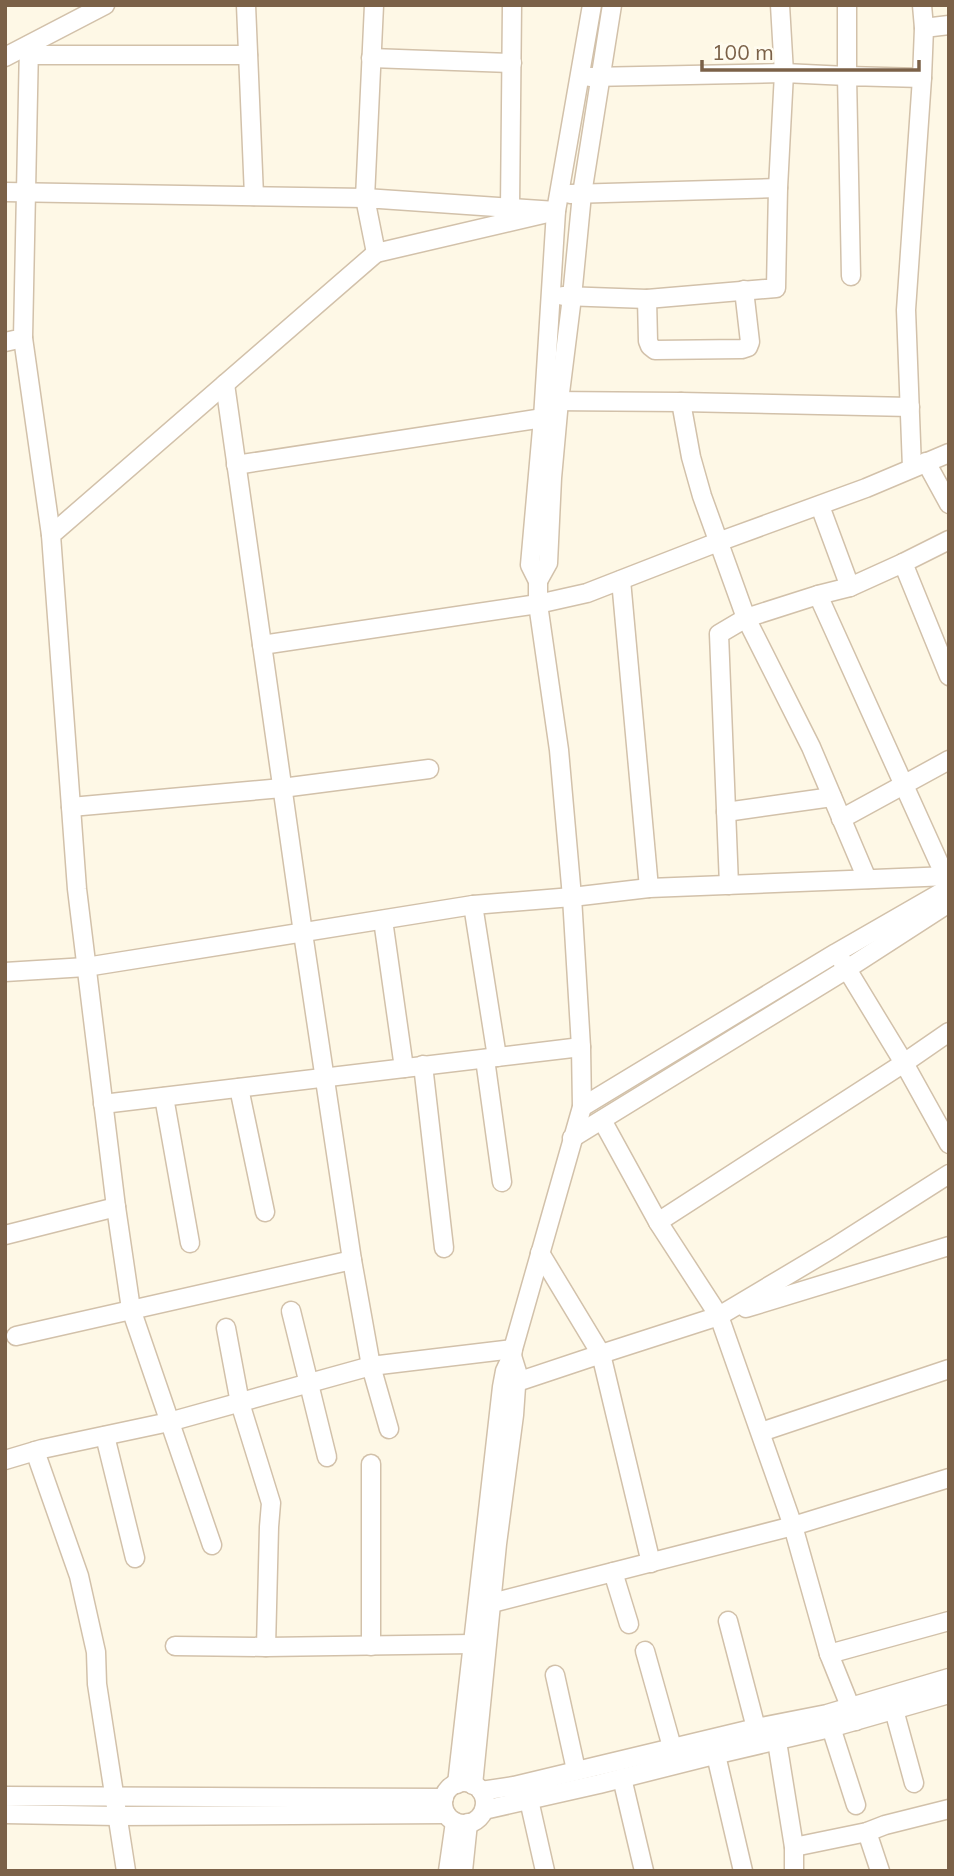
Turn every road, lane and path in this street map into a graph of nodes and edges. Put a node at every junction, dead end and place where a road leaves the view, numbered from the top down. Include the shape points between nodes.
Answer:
1 (246, 5) edge
2 (374, 5) edge
3 (512, 5) edge
4 (592, 5) edge
5 (612, 5) edge
6 (780, 5) edge
7 (847, 5) edge
8 (922, 5) edge
9 (97, 7) edge
10 (949, 26) edge
11 (924, 28) junction
12 (29, 50) junction
13 (248, 55) junction
14 (5, 57) edge
15 (371, 58) junction
16 (512, 63) junction
17 (784, 73) junction
18 (847, 76) junction
19 (600, 77) junction
20 (579, 78) junction
21 (922, 78) junction
22 (778, 188) junction
23 (5, 192) edge
24 (27, 193) junction
25 (582, 194) junction
26 (254, 196) junction
27 (365, 198) junction
28 (558, 202) junction
29 (510, 208) junction
30 (376, 253) junction
31 (851, 276) dead end
32 (744, 290) junction
33 (551, 296) junction
34 (572, 297) junction
35 (647, 299) junction
36 (23, 338) junction
37 (5, 342) edge
38 (225, 384) junction
39 (681, 402) junction
40 (549, 407) junction
41 (910, 407) junction
42 (949, 453) edge
43 (236, 465) junction
44 (919, 466) junction
45 (949, 504) edge
46 (820, 506) junction
47 (51, 535) junction
48 (949, 540) edge
49 (718, 542) junction
50 (903, 563) junction
51 (621, 580) junction
52 (850, 587) junction
53 (818, 595) junction
54 (538, 604) junction
55 (746, 618) junction
56 (262, 645) junction
57 (949, 676) edge
58 (949, 760) edge
59 (429, 769) dead end
60 (903, 784) junction
61 (282, 788) junction
62 (832, 797) junction
63 (71, 807) junction
64 (726, 812) junction
65 (841, 819) junction
66 (867, 879) junction
67 (947, 880) edge
68 (729, 885) junction
69 (649, 888) junction
70 (572, 897) junction
71 (949, 902) edge
72 (473, 905) junction
73 (383, 920) junction
74 (303, 933) junction
75 (836, 953) junction
76 (86, 967) junction
77 (847, 969) junction
78 (5, 972) edge
79 (949, 1032) edge
80 (581, 1047) junction
81 (491, 1058) junction
82 (904, 1063) junction
83 (423, 1065) junction
84 (404, 1068) junction
85 (324, 1078) junction
86 (239, 1088) junction
87 (164, 1097) junction
88 (103, 1104) junction
89 (582, 1107) junction
90 (602, 1120) junction
91 (572, 1138) junction
92 (949, 1144) edge
93 (949, 1174) edge
94 (502, 1182) dead end
95 (116, 1208) junction
96 (265, 1212) dead end
97 (658, 1222) junction
98 (5, 1235) edge
99 (190, 1243) dead end
100 (949, 1246) edge
101 (444, 1248) dead end
102 (540, 1254) junction
103 (352, 1260) junction
104 (131, 1309) junction
105 (291, 1311) dead end
106 (719, 1316) junction
107 (226, 1328) dead end
108 (16, 1336) dead end
109 (513, 1352) junction
110 (601, 1354) junction
111 (371, 1366) junction
112 (949, 1369) edge
113 (308, 1384) junction
114 (509, 1384) junction
115 (240, 1403) junction
116 (169, 1422) junction
117 (389, 1429) dead end
118 (761, 1432) junction
119 (105, 1436) junction
120 (35, 1451) junction
121 (327, 1457) dead end
122 (5, 1460) edge
123 (371, 1464) dead end
124 (949, 1478) edge
125 (793, 1525) junction
126 (212, 1545) dead end
127 (135, 1558) dead end
128 (651, 1563) junction
129 (613, 1572) junction
130 (492, 1603) junction
131 (728, 1621) dead end
132 (949, 1621) edge
133 (629, 1624) dead end
134 (473, 1644) junction
135 (175, 1646) dead end
136 (370, 1646) junction
137 (266, 1647) junction
138 (645, 1651) dead end
139 (830, 1654) junction
140 (555, 1675) dead end
141 (949, 1678) edge
142 (949, 1694) edge
143 (894, 1710) junction
144 (853, 1715) junction
145 (829, 1721) junction
146 (769, 1731) junction
147 (672, 1747) junction
148 (716, 1755) junction
149 (576, 1770) junction
150 (622, 1778) junction
151 (914, 1783) dead end
152 (470, 1787) junction
153 (5, 1796) edge
154 (115, 1797) junction
155 (529, 1800) junction
156 (856, 1805) dead end
157 (949, 1809) edge
158 (484, 1810) junction
159 (5, 1814) edge
160 (453, 1814) junction
161 (117, 1816) junction
162 (867, 1832) junction
163 (794, 1847) junction
164 (125, 1871) edge
165 (448, 1871) edge
166 (463, 1871) edge
167 (544, 1871) edge
168 (644, 1871) edge
169 (743, 1871) edge
170 (794, 1871) edge
171 (880, 1871) edge

1 - 13 street
2 - 15 street
3 - 16 street
4 - 20 street
5 - 19 street
6 - 17 street
7 - 18 street
8 - 11 street
9 - 12 street
10 - 11 street
11 - 21 street
12 - 13 street
12 - 14 street
12 - 24 street
13 - 26 street
15 - 16 street
15 - 27 street
16 - 29 street
17 - 18 street
17 - 19 street
17 - 22 street
18 - 21 street
18 - 31 street
19 - 20 street
19 - 25 street
20 - 28 street
21 - 41 street via 906,310
22 - 25 street
22 - 32 street via 776,288
23 - 24 street
24 - 26 street
24 - 36 street
25 - 28 street
25 - 34 street
26 - 27 street
27 - 29 street
27 - 30 street
28 - 29 street
28 - 30 street
28 - 33 street
30 - 38 street
32 - 35 street
32 - 35 street via 750,342 743,349 654,350 648,341
33 - 34 street
33 - 40 street
34 - 35 street
34 - 40 street
36 - 37 street
36 - 47 street
38 - 43 street
38 - 47 street
39 - 40 street
39 - 41 street
39 - 49 street via 695,470
40 - 43 street
40 - 54 street via 530,565 538,581
41 - 44 street
42 - 44 street
43 - 56 street
44 - 45 street
44 - 46 street
46 - 49 street
46 - 52 street
47 - 63 street
48 - 50 street
49 - 51 street
49 - 55 street
50 - 52 street
50 - 57 street
51 - 54 street
51 - 69 street
52 - 53 street
53 - 55 street
53 - 60 street
54 - 56 street
54 - 70 street via 559,750
55 - 62 street
55 - 64 street via 719,634
56 - 61 street
58 - 60 street
59 - 61 street
60 - 65 street
60 - 67 street
61 - 63 street
61 - 74 street
62 - 64 street
62 - 65 street
63 - 76 street
64 - 68 street
65 - 66 street
66 - 67 street
66 - 68 street
67 - 75 street
68 - 69 street
69 - 70 street
70 - 72 street
70 - 80 street
71 - 77 street
72 - 73 street
72 - 81 street
73 - 74 street
73 - 84 street
74 - 76 street
74 - 85 street
75 - 77 street
75 - 89 street
76 - 78 street
76 - 88 street
77 - 82 street
77 - 90 street
79 - 82 street
80 - 81 street
80 - 89 street
81 - 83 street
81 - 94 street
82 - 92 street
82 - 97 street
83 - 84 street
83 - 101 street
84 - 85 street
85 - 86 street
85 - 103 street
86 - 87 street
86 - 96 street
87 - 88 street
87 - 99 street
88 - 95 street
89 - 91 street
90 - 91 street
90 - 97 street
91 - 102 street
93 - 106 street
95 - 98 street
95 - 104 street
97 - 106 street
100 - 106 street
102 - 109 street
102 - 110 street
103 - 104 street
103 - 111 street
104 - 108 street
104 - 116 street
105 - 113 street
106 - 110 street
106 - 118 street
107 - 115 street
109 - 111 street
109 - 114 street via 505,1371
110 - 114 street
110 - 128 street
111 - 113 street
111 - 117 street
112 - 118 street
113 - 115 street
113 - 121 street
114 - 130 street via 514,1415
114 - 134 street
115 - 116 street
115 - 137 street via 271,1503
116 - 119 street
116 - 126 street
118 - 125 street
119 - 120 street
119 - 127 street
120 - 122 street
120 - 154 street via 79,1576 96,1652
123 - 136 street
124 - 125 street
125 - 128 street
125 - 139 street
128 - 129 street
129 - 130 street
129 - 133 street
130 - 152 street
131 - 146 street
132 - 139 street
134 - 136 street
134 - 152 street
135 - 137 street
136 - 137 street
138 - 147 street
139 - 144 street
140 - 149 street
141 - 144 street
142 - 143 street
143 - 144 street
143 - 151 street
144 - 145 street
145 - 146 street
145 - 156 street
146 - 147 street
146 - 148 street
146 - 163 street
147 - 149 street
148 - 150 street
148 - 169 street
149 - 152 street via 514,1786
150 - 155 street
150 - 168 street
152 - 158 street via 485,1803
152 - 160 street via 447,1792
153 - 154 street
154 - 160 street
154 - 161 street
155 - 158 street
155 - 167 street
157 - 162 street
158 - 160 street via 475,1821
159 - 161 street
160 - 161 street
160 - 165 street
160 - 166 street
161 - 164 street
162 - 163 street
162 - 171 street
163 - 170 street

